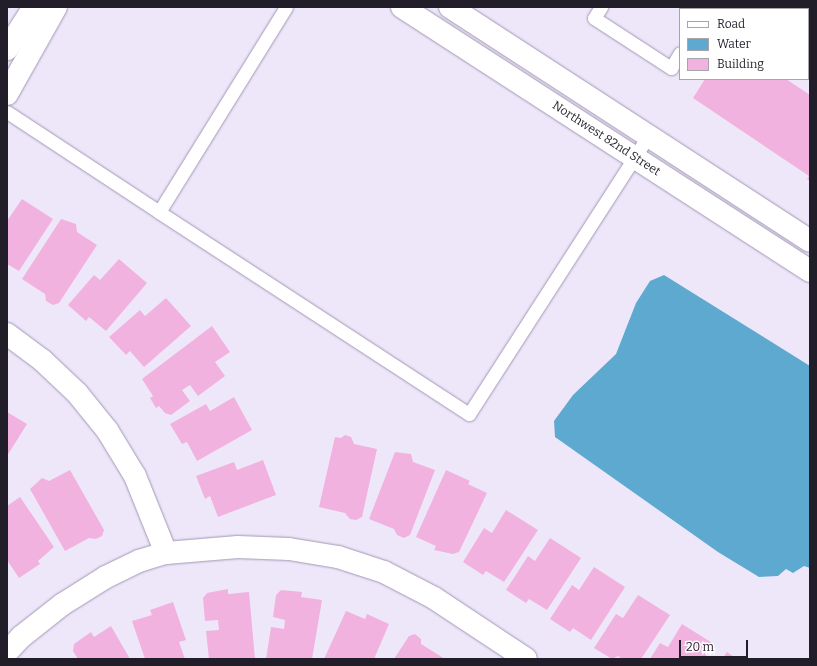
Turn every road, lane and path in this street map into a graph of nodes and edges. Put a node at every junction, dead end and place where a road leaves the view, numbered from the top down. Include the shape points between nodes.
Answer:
1 (34, 7) edge
2 (56, 7) edge
3 (286, 7) edge
4 (402, 7) edge
5 (450, 7) edge
6 (601, 7) edge
7 (7, 49) edge
8 (679, 54) edge
9 (7, 94) edge
10 (7, 112) edge
11 (648, 136) junction
12 (634, 158) junction
13 (159, 212) junction
14 (810, 241) edge
15 (810, 271) edge
16 (7, 334) edge
17 (166, 553) junction
18 (7, 652) edge
19 (526, 659) edge

1 - 7 street
2 - 9 street
3 - 13 lane
4 - 12 street, Northwest 82nd Street
5 - 11 street
6 - 8 lane via 594,18 670,68
10 - 13 lane
11 - 12 lane
11 - 14 street
12 - 13 lane via 469,414
12 - 15 street, Northwest 82nd Street
16 - 17 street via 42,360 77,393 107,430 135,476
17 - 18 street via 139,561 106,577 63,604 21,637
17 - 19 street via 238,547 289,549 338,557 384,572 434,598

